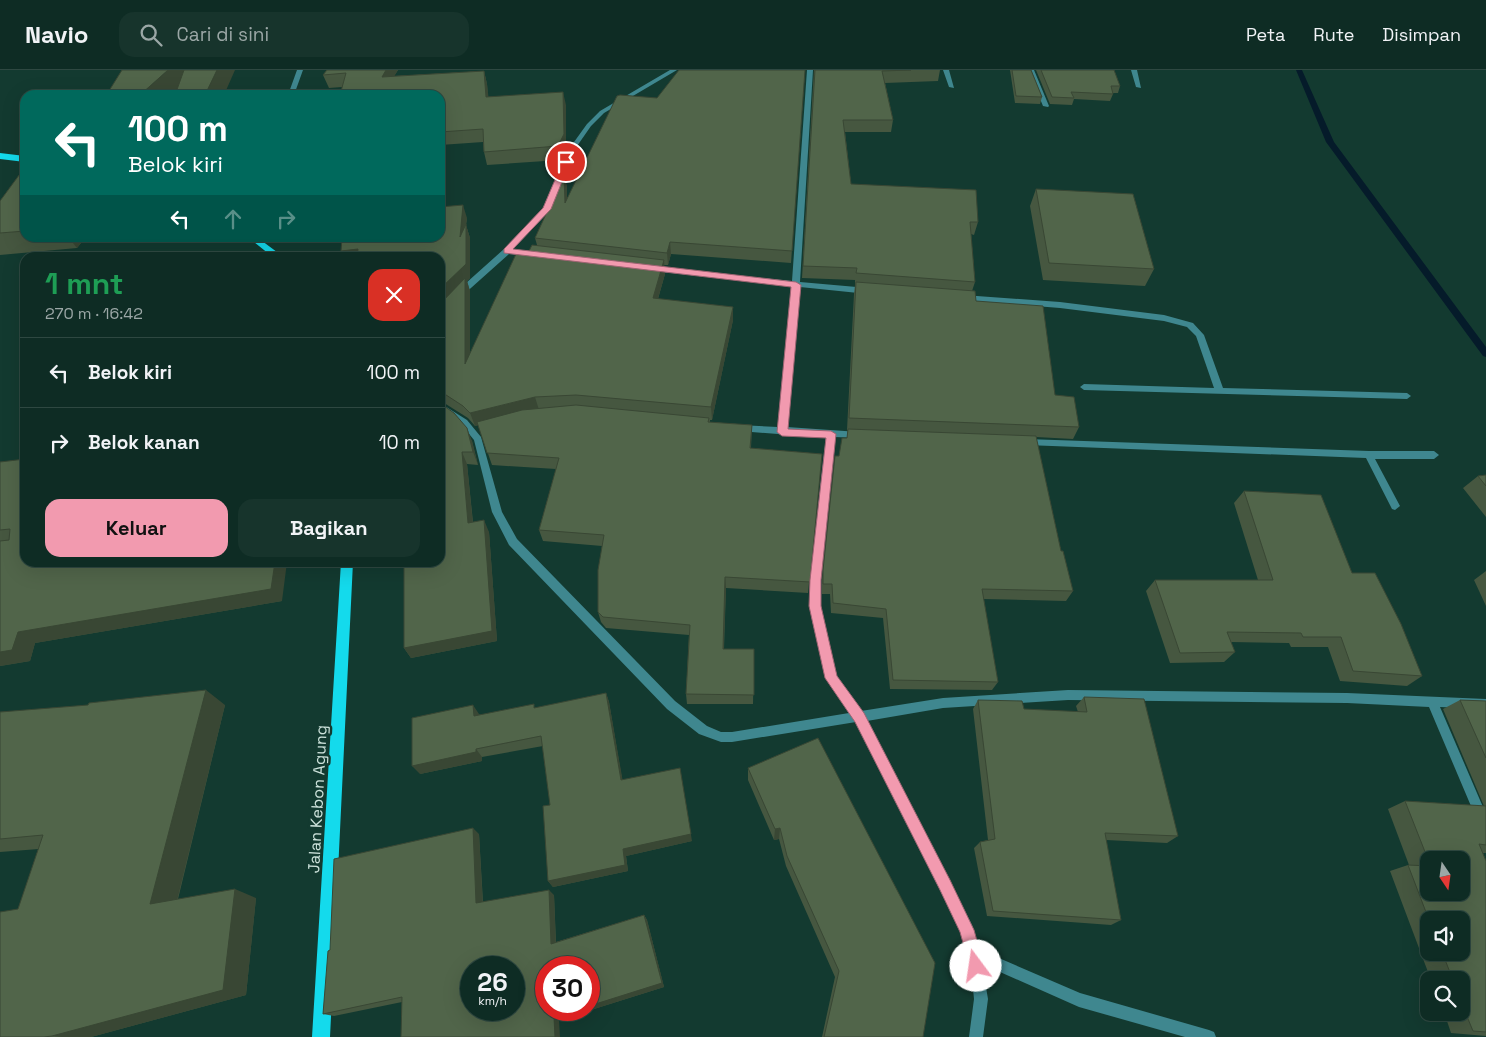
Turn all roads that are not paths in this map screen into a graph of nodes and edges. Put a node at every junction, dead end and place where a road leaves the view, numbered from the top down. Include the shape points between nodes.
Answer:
1 (300, 70) edge
2 (674, 70) edge
3 (810, 70) edge
4 (946, 70) edge
5 (1031, 70) edge
6 (1134, 70) edge
7 (952, 87) dead end
8 (1139, 87) dead end
9 (293, 90) edge
10 (1046, 106) dead end
11 (0, 156) edge
12 (20, 158) edge
13 (259, 242) edge
14 (507, 251) junction
15 (273, 252) edge
16 (545, 256) edge
17 (641, 268) edge
18 (796, 285) junction
19 (880, 291) edge
20 (950, 297) edge
21 (454, 299) edge
22 (1084, 387) dead end
23 (1220, 391) junction
24 (1407, 396) dead end
25 (445, 409) edge
26 (732, 428) edge
27 (782, 432) junction
28 (831, 434) junction
29 (870, 436) edge
30 (1017, 442) edge
31 (1369, 455) junction
32 (1434, 455) dead end
33 (1395, 506) dead end
34 (347, 567) edge
35 (1432, 701) junction
36 (1486, 704) edge
37 (859, 717) junction
38 (1486, 828) edge
39 (974, 953) junction
40 (318, 1036) edge
41 (976, 1037) edge
42 (1209, 1037) edge

1 - 9 street
2 - 14 street via 602,112 589,125 572,149 547,209
3 - 18 street
4 - 7 street
5 - 10 street
6 - 8 street
11 - 12 main road
13 - 15 main road
14 - 16 street
14 - 21 street
17 - 18 street
18 - 19 street
18 - 27 street
20 - 23 street via 1069,306 1164,318 1190,325 1200,336
22 - 23 street
23 - 24 street
25 - 37 street via 478,431 497,512 513,542 671,705 703,730 720,737 732,737
26 - 27 street
27 - 28 street
28 - 29 street
28 - 37 street via 815,606 832,678
30 - 31 street
31 - 32 street
31 - 33 street
34 - 40 main road, Jalan Kebon Agung
35 - 36 street
35 - 37 street via 1068,695 943,703
35 - 38 street
37 - 39 street via 967,930
39 - 41 street via 981,999
39 - 42 street via 1079,1000

